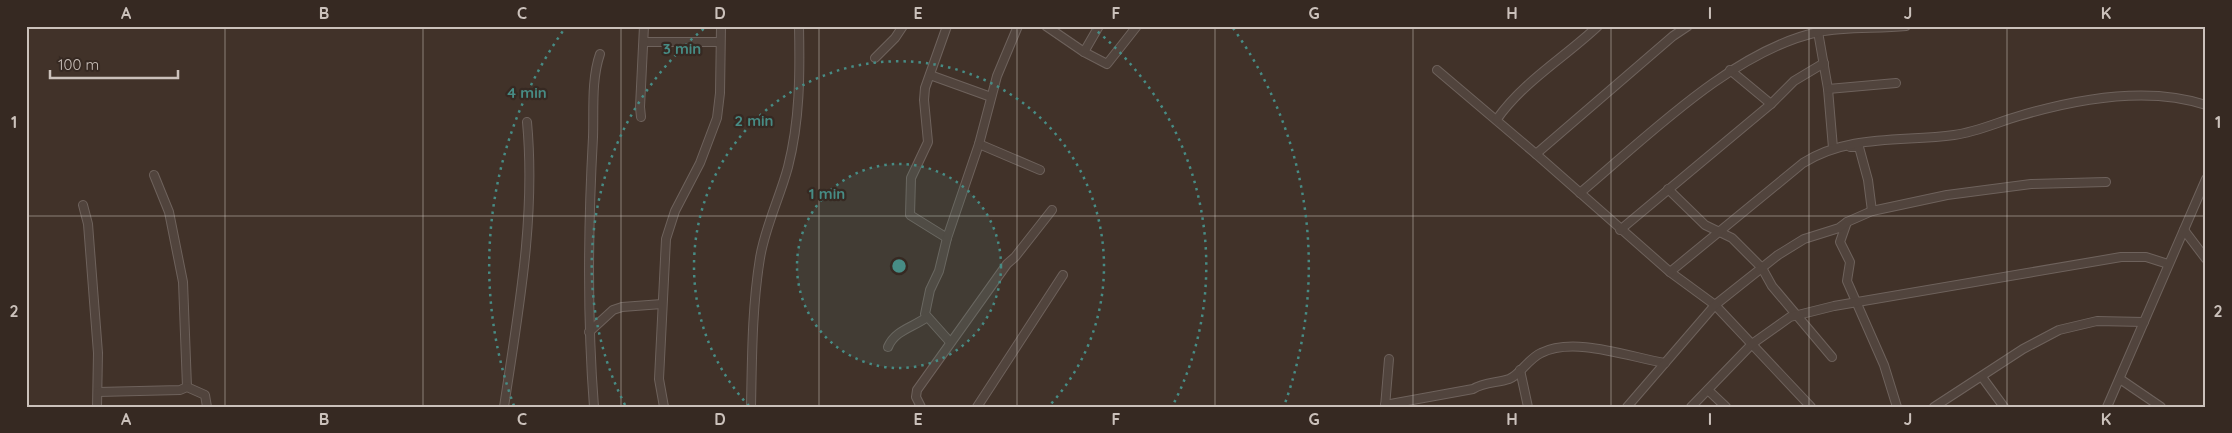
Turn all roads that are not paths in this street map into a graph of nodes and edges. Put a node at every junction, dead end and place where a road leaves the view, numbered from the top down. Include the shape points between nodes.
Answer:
1 (644, 26) edge
2 (721, 26) edge
3 (799, 26) edge
4 (903, 26) edge
5 (947, 26) edge
6 (1018, 26) edge
7 (1046, 26) edge
8 (1098, 26) edge
9 (1136, 26) edge
10 (1598, 26) edge
11 (1688, 26) edge
12 (1906, 26) edge
13 (1817, 29) edge
14 (644, 42) junction
15 (720, 42) junction
16 (1084, 52) junction
17 (600, 54) dead end
18 (875, 58) dead end
19 (1824, 63) junction
20 (1437, 70) dead end
21 (1730, 70) junction
22 (930, 74) junction
23 (1896, 84) dead end
24 (1828, 89) junction
25 (991, 96) junction
26 (1771, 104) junction
27 (2206, 105) edge
28 (641, 117) dead end
29 (1497, 119) junction
30 (527, 122) dead end
31 (979, 144) junction
32 (1833, 148) junction
33 (1536, 154) junction
34 (1040, 170) dead end
35 (154, 175) dead end
36 (2206, 179) edge
37 (2106, 182) dead end
38 (1668, 189) junction
39 (1580, 193) junction
40 (83, 205) dead end
41 (1052, 210) dead end
42 (1872, 211) junction
43 (1847, 222) junction
44 (1620, 230) junction
45 (2184, 230) junction
46 (1718, 232) junction
47 (947, 238) junction
48 (2206, 260) edge
49 (2168, 264) junction
50 (1762, 268) junction
51 (1670, 272) junction
52 (1063, 275) dead end
53 (1855, 303) junction
54 (662, 304) junction
55 (1715, 305) junction
56 (1796, 315) junction
57 (927, 317) junction
58 (2144, 322) junction
59 (589, 332) junction
60 (950, 342) junction
61 (1752, 344) junction
62 (888, 347) dead end
63 (1832, 357) dead end
64 (1389, 359) dead end
65 (1665, 363) junction
66 (1520, 370) junction
67 (1982, 377) junction
68 (2120, 379) junction
69 (187, 387) junction
70 (1708, 390) junction
71 (98, 392) junction
72 (1385, 406) edge
73 (97, 407) edge
74 (207, 407) edge
75 (504, 407) edge
76 (594, 407) edge
77 (664, 407) edge
78 (751, 407) edge
79 (921, 407) edge
80 (977, 407) edge
81 (1528, 407) edge
82 (1627, 407) edge
83 (1691, 407) edge
84 (1726, 407) edge
85 (1811, 407) edge
86 (1897, 407) edge
87 (1934, 407) edge
88 (2004, 407) edge
89 (2107, 407) edge
90 (2161, 407) edge

1 - 14 street
2 - 15 street
3 - 78 street via 800,91 796,129 788,167 760,255 754,295
4 - 18 street
5 - 22 street
6 - 25 street
7 - 16 street
8 - 16 street
9 - 16 street via 1108,64
10 - 29 street via 1527,84
11 - 33 street
12 - 13 street
13 - 19 street
13 - 21 street
14 - 15 street
14 - 28 street
15 - 54 street via 717,118 700,163 669,227
17 - 59 street via 592,154
19 - 24 street
19 - 26 street via 1794,81
20 - 29 street
21 - 26 street
21 - 39 street
22 - 25 street
22 - 47 street via 924,100 928,142 911,178 910,215
23 - 24 street
24 - 32 street
25 - 31 street
26 - 38 street
27 - 32 street via 2150,95 2128,96 2022,115 1955,135 1864,142
29 - 33 street
30 - 75 street via 530,154 528,224
31 - 34 street
31 - 47 street
32 - 42 street via 1859,147
32 - 46 street via 1803,162
33 - 39 street
35 - 69 street via 169,212 183,282
36 - 45 street
37 - 42 street via 2021,186 1948,195
38 - 44 street
38 - 46 street
39 - 44 street
40 - 71 street via 88,224
41 - 60 street via 1007,264
42 - 43 street
43 - 50 street via 1799,242
43 - 53 street via 1840,242 1850,262 1847,281
44 - 51 street
45 - 48 street
45 - 49 street
46 - 50 street via 1732,238
46 - 51 street
47 - 57 street via 939,271 930,290 925,312
49 - 53 street via 2146,257 2121,257
49 - 58 street
50 - 55 street
50 - 56 street
51 - 55 street
52 - 80 street
53 - 56 street
53 - 86 street via 1884,365
54 - 59 street via 613,310
54 - 77 street via 659,379
55 - 61 street
55 - 65 street
56 - 61 street
56 - 63 street
57 - 60 street
57 - 62 street via 897,334
58 - 67 street via 2097,321 2059,330 2023,348
58 - 68 street
59 - 76 street
60 - 79 street via 917,390 916,397
61 - 70 street
61 - 85 street
64 - 72 street
65 - 66 street via 1568,346 1542,352
65 - 82 street
66 - 72 street via 1510,379 1481,385 1473,390
66 - 81 street
67 - 87 street
67 - 88 street
68 - 89 street
68 - 90 street
69 - 71 street via 180,390
69 - 74 street via 205,394
70 - 83 street
70 - 84 street
71 - 73 street

